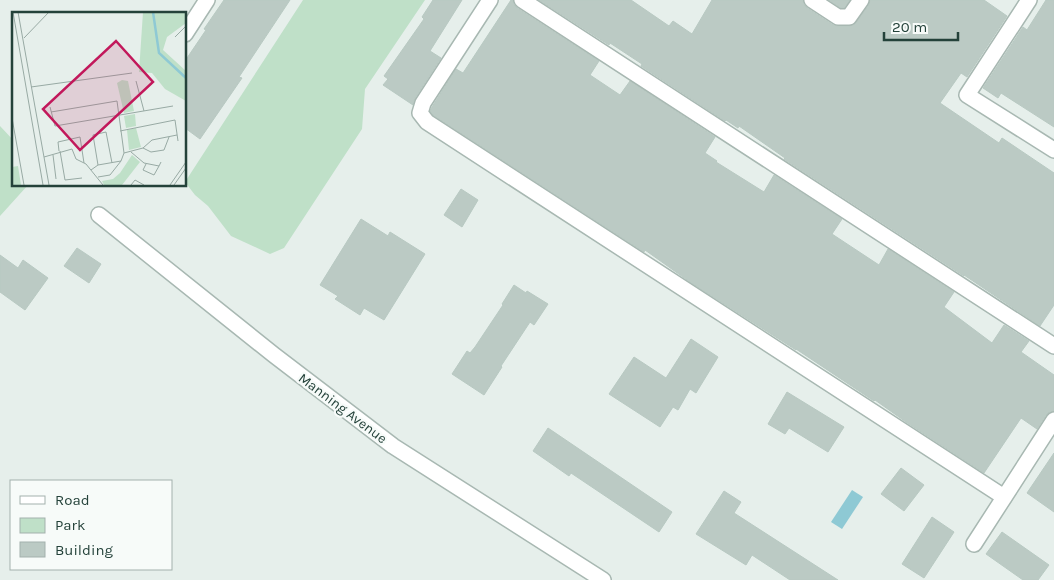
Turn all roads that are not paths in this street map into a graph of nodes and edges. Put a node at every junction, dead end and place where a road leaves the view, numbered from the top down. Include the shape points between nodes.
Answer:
1 (207, 0) edge
2 (490, 0) edge
3 (522, 0) edge
4 (812, 0) edge
5 (861, 0) edge
6 (1029, 0) edge
7 (186, 32) edge
8 (1054, 150) edge
9 (99, 215) dead end
10 (1054, 346) edge
11 (1054, 420) edge
12 (1004, 497) junction
13 (974, 544) dead end
14 (603, 580) edge

1 - 7 street
2 - 12 street via 423,103 420,113 426,122
3 - 10 street
4 - 5 street via 838,17 849,17
6 - 8 street via 967,95
9 - 14 street, Manning Avenue via 393,446
11 - 12 street
12 - 13 street

